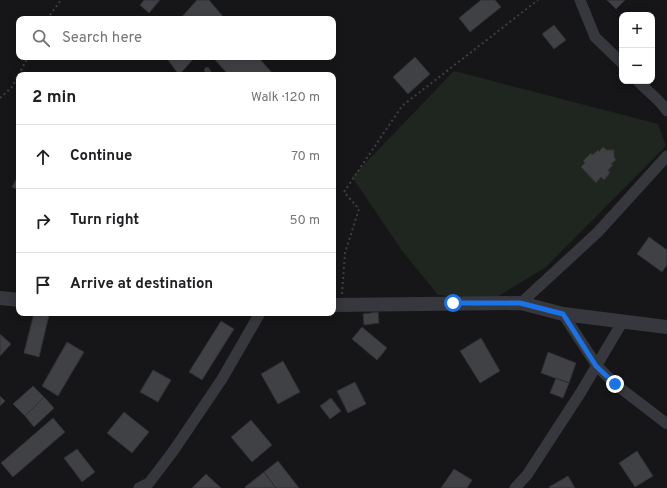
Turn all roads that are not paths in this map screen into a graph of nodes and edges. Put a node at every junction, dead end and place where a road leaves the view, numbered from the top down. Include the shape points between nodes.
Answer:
1 (580, 0) edge
2 (619, 60) edge
3 (641, 84) edge
4 (667, 112) edge
5 (667, 156) edge
6 (0, 298) edge
7 (16, 300) edge
8 (520, 303) junction
9 (337, 305) edge
10 (563, 314) junction
11 (258, 316) edge
12 (623, 321) junction
13 (667, 327) edge
14 (596, 366) junction
15 (667, 424) edge
16 (139, 488) edge
17 (515, 488) edge

1 - 2 street via 595,37
3 - 4 street via 663,104
5 - 8 street via 598,232
6 - 7 street
8 - 9 street
8 - 10 street
10 - 12 street
10 - 14 street
11 - 16 street via 222,379 174,450 150,483
12 - 13 street
12 - 14 street
14 - 15 street
14 - 17 street via 527,475

